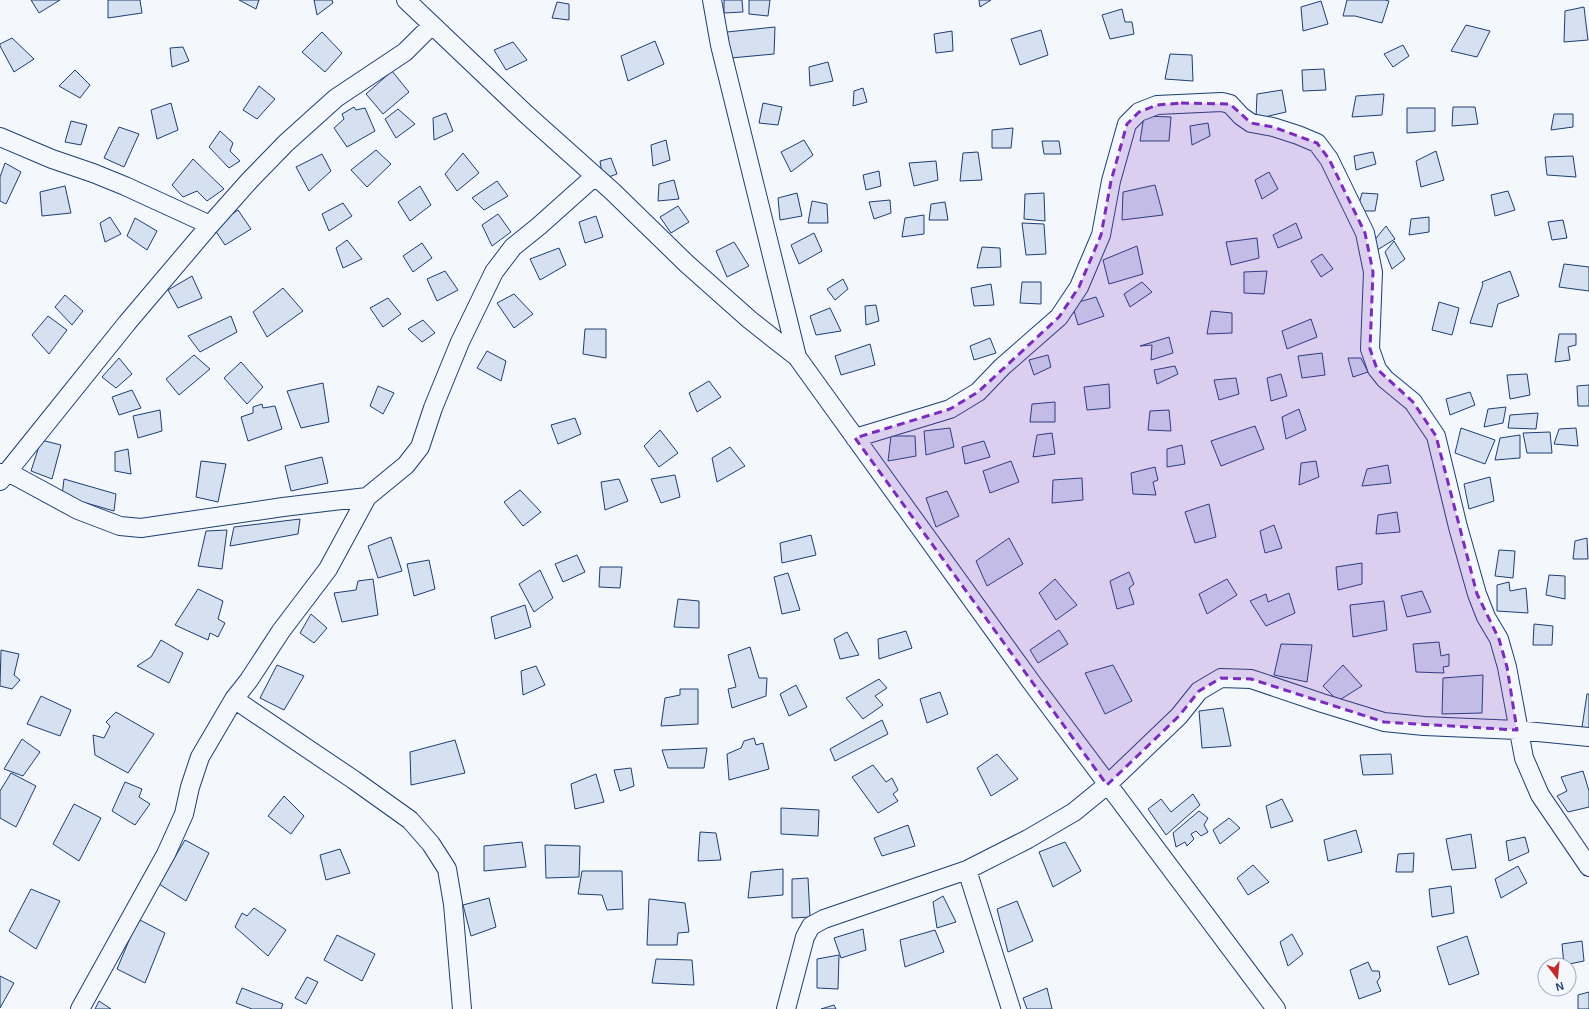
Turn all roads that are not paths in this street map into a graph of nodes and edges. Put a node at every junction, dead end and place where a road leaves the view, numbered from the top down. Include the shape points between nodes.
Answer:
1 (406, 0) edge
2 (712, 0) edge
3 (432, 25) junction
4 (0, 137) edge
5 (595, 176) junction
6 (210, 225) junction
7 (796, 357) junction
8 (855, 438) junction
9 (3, 475) edge
10 (367, 497) junction
11 (234, 699) junction
12 (1518, 730) junction
13 (1589, 737) edge
14 (1107, 785) junction
15 (1589, 867) edge
16 (968, 870) junction
17 (80, 1009) edge
18 (462, 1009) edge
19 (786, 1009) edge
20 (1011, 1009) edge
21 (1276, 1009) edge

1 - 3 street
2 - 7 street via 720,45
3 - 5 street
3 - 6 street via 405,52 336,98 260,169
4 - 6 street via 93,173
5 - 7 street via 750,320
5 - 10 street via 513,247 494,272 460,342 420,447 406,465
6 - 9 street
7 - 8 street
8 - 12 street via 950,409 978,392 1002,367 1059,317 1079,288 1101,235 1110,181 1127,124 1139,112 1157,105 1222,102 1230,104 1251,123 1273,127 1317,143 1329,159 1365,233 1373,272 1370,349 1377,369 1413,402 1436,436 1477,594 1486,617 1499,639 1505,660
8 - 14 street
9 - 10 street via 78,510 120,526 141,528
10 - 11 street via 328,569
11 - 17 street via 200,757 184,814 166,854
11 - 18 street via 410,820 431,844 447,869 453,904
12 - 13 street
12 - 14 street via 1384,722 1251,679 1221,678 1199,691 1179,716
12 - 15 street via 1524,758 1540,795
14 - 16 street via 1074,812
14 - 21 street
16 - 19 street via 824,918 811,926 805,937
16 - 20 street

